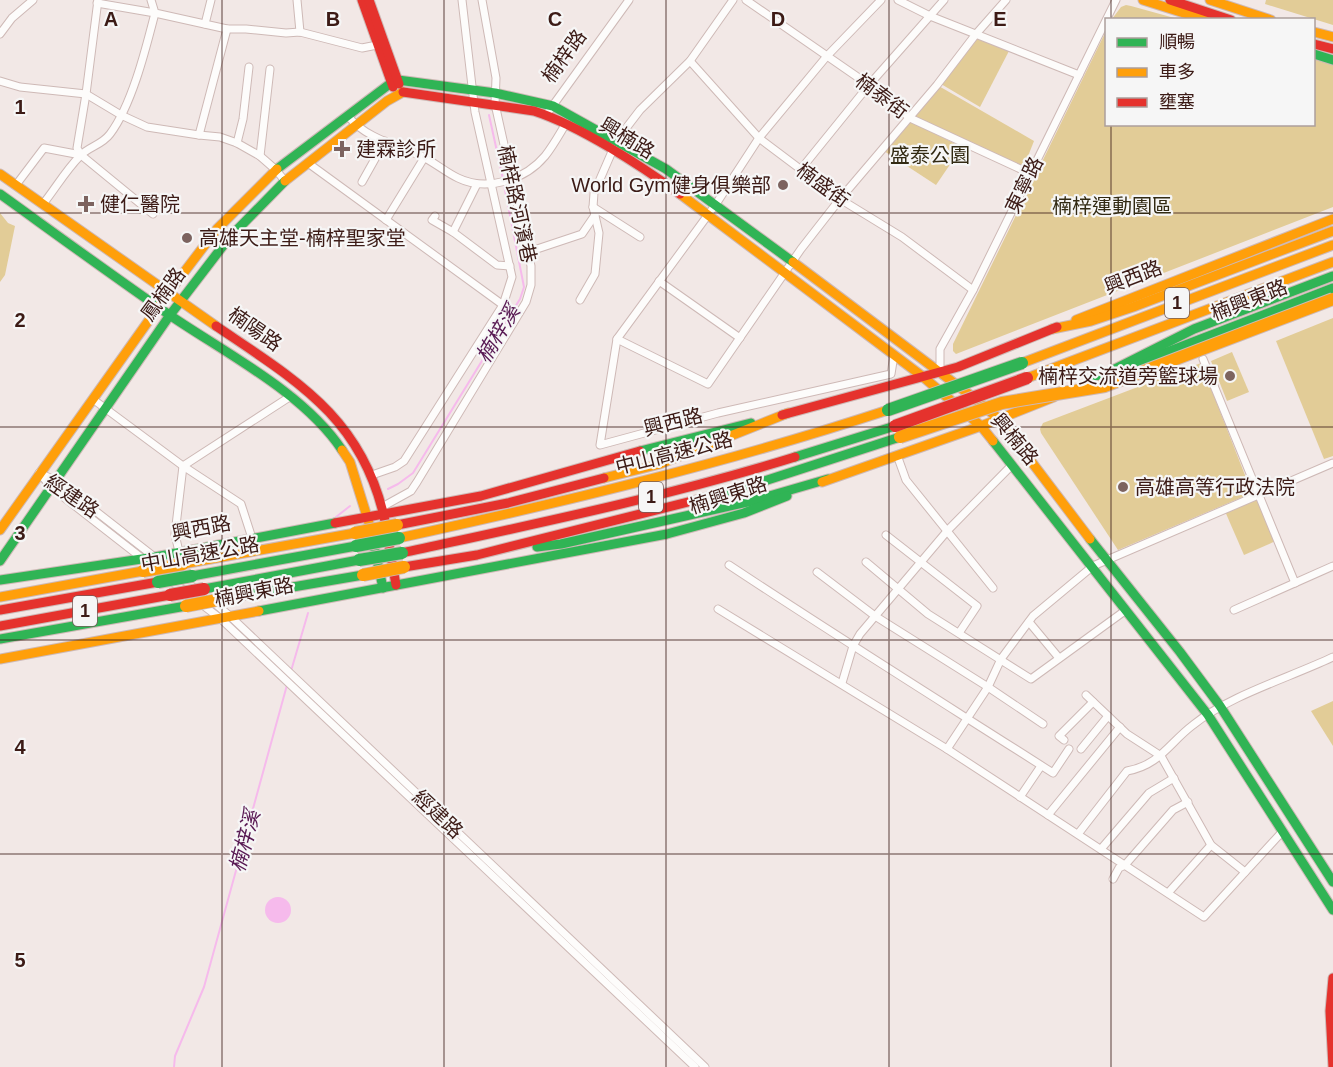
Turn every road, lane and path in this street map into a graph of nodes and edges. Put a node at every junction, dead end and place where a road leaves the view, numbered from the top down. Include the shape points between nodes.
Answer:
1 (33, 0) edge
2 (151, 0) edge
3 (211, 0) edge
4 (297, 0) edge
5 (362, 0) edge
6 (369, 0) edge
7 (462, 0) edge
8 (482, 0) edge
9 (629, 0) edge
10 (733, 0) edge
11 (746, 0) edge
12 (881, 0) edge
13 (898, 0) edge
14 (944, 0) edge
15 (1006, 0) edge
16 (1116, 0) edge
17 (1143, 0) edge
18 (1170, 0) edge
19 (1210, 0) edge
20 (97, 2) edge
21 (155, 13) junction
22 (930, 16) junction
23 (1107, 18) edge
24 (1200, 18) edge
25 (1225, 18) edge
26 (1265, 18) edge
27 (1105, 22) edge
28 (205, 24) junction
29 (227, 29) junction
30 (300, 32) junction
31 (1315, 32) edge
32 (0, 34) edge
33 (976, 34) junction
34 (1333, 37) edge
35 (381, 44) junction
36 (1315, 44) edge
37 (1333, 49) edge
38 (1315, 54) edge
39 (827, 56) junction
40 (1333, 60) edge
41 (690, 61) junction
42 (249, 67) dead end
43 (270, 69) dead end
44 (1079, 75) junction
45 (0, 81) edge
46 (869, 86) junction
47 (397, 88) junction
48 (86, 94) junction
49 (474, 96) junction
50 (495, 98) junction
51 (549, 110) junction
52 (121, 115) junction
53 (910, 118) junction
54 (352, 121) junction
55 (565, 125) junction
56 (199, 135) junction
57 (759, 138) junction
58 (385, 141) junction
59 (237, 143) junction
60 (616, 146) junction
61 (81, 155) junction
62 (260, 156) junction
63 (424, 158) junction
64 (308, 163) junction
65 (801, 169) junction
66 (276, 170) junction
67 (1029, 173) junction
68 (0, 174) edge
69 (511, 178) junction
70 (285, 181) junction
71 (362, 182) dead end
72 (477, 184) junction
73 (16, 185) junction
74 (494, 185) junction
75 (1, 196) edge
76 (840, 199) junction
77 (43, 204) junction
78 (716, 204) junction
79 (593, 207) junction
80 (153, 214) dead end
81 (595, 215) junction
82 (708, 215) junction
83 (435, 216) dead end
84 (1333, 219) edge
85 (386, 220) junction
86 (1333, 231) edge
87 (453, 232) junction
88 (640, 237) dead end
89 (1333, 245) edge
90 (528, 252) junction
91 (792, 260) junction
92 (1333, 262) edge
93 (510, 266) junction
94 (784, 272) junction
95 (1333, 276) edge
96 (659, 281) junction
97 (1333, 288) edge
98 (973, 290) junction
99 (169, 292) junction
100 (1333, 299) edge
101 (580, 300) dead end
102 (181, 301) junction
103 (503, 305) junction
104 (159, 307) junction
105 (170, 315) junction
106 (1052, 329) junction
107 (740, 338) junction
108 (617, 339) junction
109 (894, 355) junction
110 (1203, 358) dead end
111 (940, 371) junction
112 (922, 376) junction
113 (1089, 382) junction
114 (291, 396) junction
115 (94, 400) junction
116 (106, 410) junction
117 (788, 413) junction
118 (999, 419) junction
119 (981, 426) junction
120 (898, 431) junction
121 (897, 455) junction
122 (1333, 463) edge
123 (1012, 465) junction
124 (183, 466) junction
125 (39, 473) junction
126 (372, 475) junction
127 (828, 479) junction
128 (54, 485) junction
129 (1259, 494) junction
130 (383, 511) junction
131 (368, 518) junction
132 (0, 530) edge
133 (948, 530) junction
134 (398, 532) junction
135 (354, 534) junction
136 (886, 535) dead end
137 (252, 538) junction
138 (477, 555) junction
139 (181, 558) junction
140 (0, 561) edge
141 (1106, 561) junction
142 (147, 562) junction
143 (867, 562) dead end
144 (921, 562) junction
145 (729, 565) dead end
146 (1093, 566) junction
147 (1333, 566) edge
148 (818, 572) dead end
149 (0, 580) edge
150 (1295, 583) junction
151 (396, 585) junction
152 (383, 588) junction
153 (993, 588) dead end
154 (898, 589) junction
155 (0, 597) edge
156 (718, 609) dead end
157 (0, 610) edge
158 (1125, 610) junction
159 (1234, 610) dead end
160 (875, 616) junction
161 (226, 618) junction
162 (1029, 622) junction
163 (0, 626) edge
164 (959, 633) junction
165 (0, 639) edge
166 (853, 646) junction
167 (1333, 657) edge
168 (1059, 658) junction
169 (0, 659) edge
170 (1001, 659) junction
171 (842, 683) junction
172 (988, 687) junction
173 (1086, 695) dead end
174 (308, 697) junction
175 (1093, 702) junction
176 (1220, 706) junction
177 (1208, 715) junction
178 (1108, 716) junction
179 (968, 717) junction
180 (1043, 724) dead end
181 (1120, 727) junction
182 (1064, 740) dead end
183 (947, 749) junction
184 (1069, 749) dead end
185 (1081, 749) dead end
186 (1161, 756) junction
187 (1041, 766) junction
188 (1174, 778) junction
189 (1020, 797) junction
190 (1188, 802) junction
191 (1048, 815) junction
192 (1282, 832) junction
193 (1078, 834) junction
194 (1211, 845) junction
195 (1101, 849) junction
196 (1125, 865) junction
197 (1245, 872) junction
198 (1113, 879) dead end
199 (1333, 882) edge
200 (1168, 893) junction
201 (1333, 910) edge
202 (1333, 978) edge
203 (695, 1067) edge
204 (705, 1067) edge
205 (1333, 1067) edge

1 - 32 street
2 - 21 street
3 - 28 street
4 - 30 street
5 - 35 main road
6 - 35 main road
7 - 49 street
8 - 50 street, 楠梓路河濱巷 via 496,78
9 - 51 street, 楠梓路
10 - 41 street
11 - 39 street, 楠泰街
12 - 39 street
13 - 22 street
14 - 22 street
15 - 33 street
16 - 23 street, 東寧路
17 - 24 main road
18 - 25 main road
19 - 26 main road
20 - 21 street
20 - 48 street
21 - 28 street
21 - 52 street via 143,59
22 - 33 street
22 - 46 street
27 - 44 street, 東寧路
28 - 29 street
29 - 30 street
29 - 56 street
30 - 35 street via 362,48
31 - 34 main road
33 - 44 street
33 - 53 street
35 - 47 main road
36 - 37 main road
38 - 40 main road
39 - 46 street, 楠泰街
39 - 57 street
41 - 57 street, 楠盛街
41 - 60 street via 640,110
42 - 59 street
43 - 62 street
44 - 67 street, 東寧路
45 - 48 street
46 - 53 street, 楠泰街
46 - 65 street
47 - 49 main road
47 - 54 main road, 鳳楠路
48 - 52 street
48 - 61 street via 76,145
49 - 50 main road
49 - 74 street
50 - 51 main road
50 - 69 street, 楠梓路河濱巷
51 - 55 main road, 興楠路
51 - 60 main road, 興楠路
52 - 56 street via 147,127
52 - 61 street via 103,141
53 - 67 street, 楠泰街
53 - 76 street
54 - 58 street
54 - 64 main road, 鳳楠路
54 - 66 main road, 鳳楠路
55 - 60 main road, 興楠路
55 - 69 street via 537,164
56 - 59 street via 220,136
57 - 65 street, 楠盛街
57 - 78 street
58 - 63 street
58 - 71 street
59 - 62 street
60 - 78 main road, 興楠路 via 666,169
60 - 79 street via 594,193
60 - 82 main road, 興楠路
61 - 73 street via 46,147
61 - 77 street
61 - 80 street
62 - 66 street
63 - 72 street
63 - 85 street
64 - 70 main road, 鳳楠路
64 - 85 street
65 - 76 street, 楠盛街
66 - 70 street
66 - 99 main road, 鳳楠路 via 217,229
67 - 98 street, 東寧路
68 - 73 main road, 楠陽路
69 - 74 street
69 - 90 street, 楠梓路河濱巷
70 - 102 main road, 鳳楠路 via 230,238
72 - 74 street
72 - 87 street
73 - 77 main road, 楠陽路
74 - 93 street
75 - 104 main road, 楠陽路
76 - 91 street
76 - 98 street, 楠盛街 via 902,237
77 - 99 main road, 楠陽路
78 - 82 street
78 - 91 main road, 興楠路
79 - 81 street
79 - 88 street
81 - 90 street via 582,234
81 - 101 street via 599,232 595,274
82 - 94 main road, 興楠路
82 - 96 street
83 - 87 street via 432,220
84 - 106 main road, 興西路
85 - 103 street
86 - 106 main road via 1133,307
87 - 93 street via 497,265
89 - 134 main road, 中山高速公路 / 1, bridge via 1022,363 810,437 504,516
90 - 130 street, 楠梓路河濱巷 via 531,285 526,302 417,482
91 - 94 street
91 - 111 main road, 興楠路
92 - 120 main road, 中山高速公路 / 1, bridge
93 - 103 street via 512,277
94 - 107 street
94 - 109 main road, 興楠路
95 - 113 main road via 1194,329
96 - 107 street
96 - 108 street
97 - 113 main road, 楠興東路
98 - 111 street, 東寧路 via 940,349
99 - 102 main road, 楠陽路
99 - 104 main road, 鳳楠路
100 - 120 main road, bridge via 1104,386 1020,399
102 - 105 main road, 鳳楠路
102 - 126 main road, 楠陽路 via 324,405 356,445
103 - 126 street via 404,461
104 - 105 main road, 楠陽路
104 - 115 main road, 鳳楠路
105 - 114 main road, 楠陽路
105 - 116 main road, 鳳楠路
106 - 111 main road, 興西路
107 - 108 street via 708,384
108 - 109 street via 600,445 718,413 891,374
109 - 112 main road, 興楠路
110 - 129 street
111 - 112 main road, 興西路
111 - 118 main road, 興楠路
112 - 117 main road, 興西路
112 - 119 main road, 興楠路
113 - 118 main road, 楠興東路
114 - 124 street
114 - 131 main road, 楠陽路 via 330,432 345,454
115 - 116 street
115 - 125 main road, 鳳楠路
116 - 124 street
116 - 128 main road, 鳳楠路
117 - 130 main road, 興西路 via 481,496
117 - 134 main road via 660,464
118 - 119 main road, 楠興東路
118 - 141 main road, 興楠路
119 - 121 main road, 楠興東路
119 - 123 main road, 興楠路
120 - 138 main road via 740,488
120 - 163 main road, 中山高速公路 / 1, bridge via 719,481 564,518 402,553
121 - 127 main road, 楠興東路
121 - 133 street via 906,480
122 - 129 street
123 - 133 street
123 - 146 main road, 興楠路
124 - 137 street via 241,504
124 - 139 street via 175,534
125 - 128 street, 經建路
125 - 132 main road, 鳳楠路
126 - 130 main road, 楠陽路
127 - 138 main road via 752,501 561,544
127 - 151 main road, 楠興東路 via 744,513 667,534
128 - 140 main road, 鳳楠路
128 - 142 street, 經建路
128 - 142 street, 經建路
129 - 141 street
129 - 150 street
130 - 131 main road, 興西路
130 - 151 main road, 楠陽路
131 - 135 main road, 興西路
131 - 152 main road, 楠陽路
133 - 144 street
133 - 153 street
134 - 135 main road, 中山高速公路 / 1, bridge
135 - 137 main road, 興西路 via 327,525
135 - 139 main road
135 - 157 main road, 中山高速公路 / 1, bridge via 192,576
136 - 144 street
137 - 139 main road, 興西路
138 - 165 main road, bridge
139 - 142 main road, bridge
139 - 142 main road, 興西路
141 - 146 street
141 - 176 main road, 興楠路
142 - 149 main road, 興西路
142 - 155 main road
142 - 161 street, 經建路
142 - 161 street, 經建路
143 - 154 street
144 - 154 street
144 - 164 street via 977,606
145 - 166 street
146 - 158 main road, 興楠路
146 - 162 street
147 - 150 street
148 - 160 street
150 - 159 street
151 - 152 main road, 楠興東路
152 - 161 main road, 楠興東路
154 - 160 street
154 - 164 street
156 - 171 street
158 - 168 street
158 - 177 main road, 興楠路
160 - 166 street
160 - 172 street
161 - 169 main road, 楠興東路
161 - 174 street, 經建路 via 273,669
161 - 174 street, 經建路 via 277,661
162 - 168 street
162 - 170 street
164 - 170 street
166 - 171 street
166 - 179 street
167 - 176 street
168 - 170 street via 1031,679
170 - 172 street
171 - 183 street
172 - 179 street
172 - 180 street
173 - 175 street
174 - 203 street, 經建路
174 - 204 street, 經建路
175 - 178 street
175 - 182 street via 1059,736
176 - 177 street
176 - 199 main road, 興楠路
177 - 186 street
177 - 192 main road, 興楠路
178 - 181 street
178 - 185 street
179 - 183 street
179 - 187 street
181 - 186 street
181 - 191 street
183 - 189 street
184 - 187 street via 1053,774
186 - 188 street
186 - 193 street via 1142,768 1127,771
187 - 189 street
188 - 190 street
188 - 195 street via 1149,793
189 - 191 street
190 - 194 street
190 - 196 street via 1173,810
191 - 193 street
192 - 197 street
192 - 201 main road, 興楠路
193 - 195 street
194 - 197 street
194 - 200 street
195 - 196 street
196 - 198 street
196 - 200 street
197 - 200 street via 1204,916
202 - 205 main road via 1329,1020

